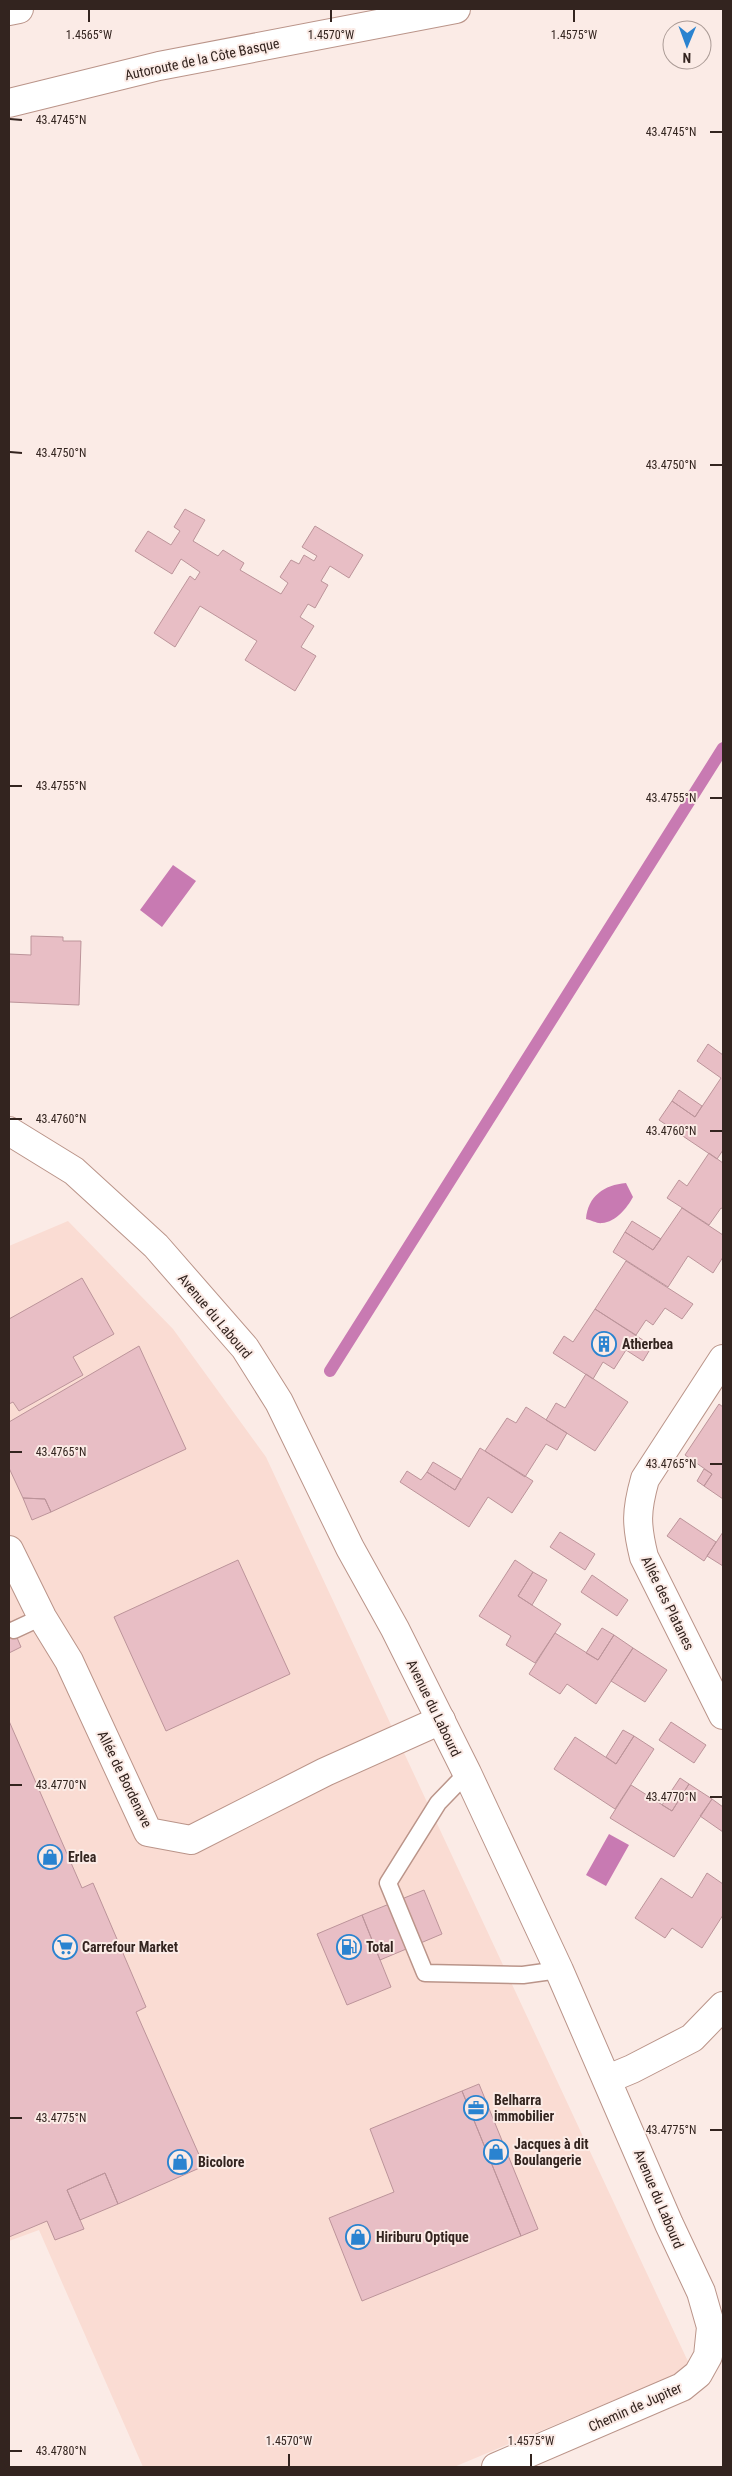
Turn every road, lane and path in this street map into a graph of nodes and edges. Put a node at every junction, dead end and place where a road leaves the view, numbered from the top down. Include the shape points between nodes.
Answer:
1 (19, 9) edge
2 (456, 9) edge
3 (9, 11) edge
4 (9, 103) edge
5 (9, 1131) edge
6 (723, 1359) edge
7 (9, 1550) edge
8 (42, 1617) junction
9 (14, 1630) dead end
10 (723, 1715) edge
11 (441, 1720) junction
12 (466, 1773) junction
13 (559, 1970) junction
14 (723, 2006) edge
15 (608, 2079) junction
16 (715, 2364) edge
17 (496, 2467) edge

1 - 3 main road
2 - 4 main road, Autoroute de la Côte Basque via 159,66
5 - 11 main road, Avenue du Labourd via 74,1171 156,1246 244,1348 279,1402 350,1548
6 - 10 main road, Allée des Platanes via 645,1479 637,1529 644,1557
7 - 8 main road, Allée de Bordenave
8 - 9 lane
8 - 11 main road, Allée de Bordenave via 69,1661 148,1832 191,1840 325,1772
11 - 12 main road, Avenue du Labourd
12 - 13 main road, Avenue du Labourd
12 - 13 lane via 438,1803 388,1883 425,1973 523,1975
13 - 15 main road, Avenue du Labourd
14 - 15 main road via 692,2038
15 - 16 main road, Avenue du Labourd via 701,2292 711,2327
16 - 17 main road, Chemin de Jupiter via 682,2387

